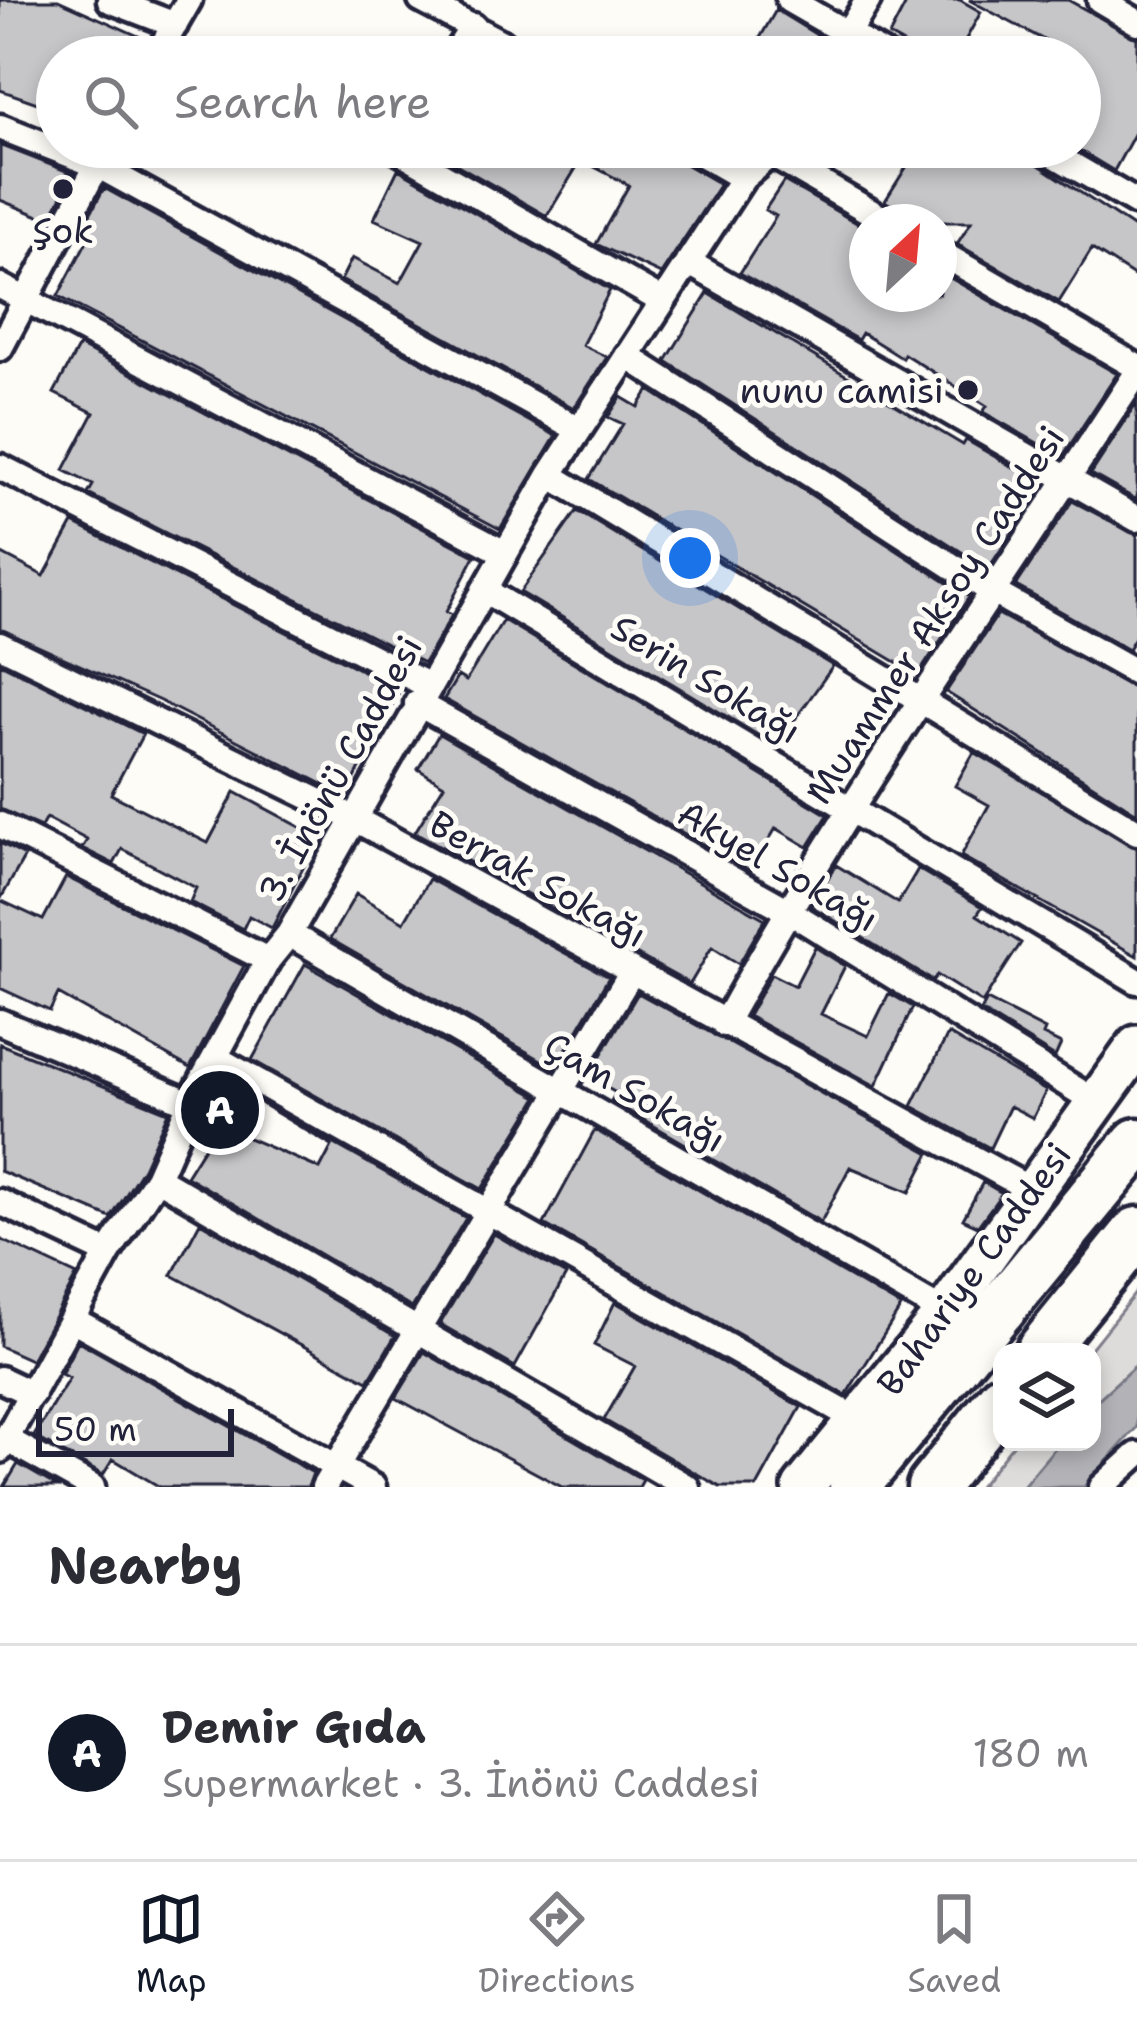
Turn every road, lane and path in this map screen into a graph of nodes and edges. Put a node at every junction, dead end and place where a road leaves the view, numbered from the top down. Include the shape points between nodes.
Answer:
1 (110, 0) edge
2 (189, 0) edge
3 (421, 0) edge
4 (789, 0) edge
5 (868, 0) edge
6 (1100, 0) edge
7 (1137, 22) edge
8 (175, 25) junction
9 (472, 26) junction
10 (848, 34) junction
11 (168, 36) edge
12 (466, 36) edge
13 (490, 36) edge
14 (851, 36) edge
15 (0, 127) edge
16 (36, 137) edge
17 (95, 168) edge
18 (123, 168) edge
19 (431, 168) edge
20 (726, 168) edge
21 (756, 168) edge
22 (802, 168) edge
23 (1077, 168) edge
24 (743, 178) junction
25 (1137, 203) edge
26 (859, 204) edge
27 (688, 262) junction
28 (957, 263) edge
29 (0, 286) edge
30 (25, 296) junction
31 (662, 302) junction
32 (0, 348) edge
33 (627, 356) junction
34 (1137, 370) edge
35 (578, 429) junction
36 (0, 467) edge
37 (550, 475) junction
38 (1067, 481) junction
39 (1137, 519) edge
40 (505, 553) junction
41 (484, 590) junction
42 (992, 591) junction
43 (0, 645) edge
44 (1137, 673) edge
45 (422, 694) junction
46 (919, 698) junction
47 (850, 807) junction
48 (353, 818) junction
49 (0, 824) edge
50 (1137, 832) edge
51 (787, 910) junction
52 (289, 934) junction
53 (268, 960) junction
54 (632, 973) junction
55 (1137, 981) edge
56 (0, 1022) edge
57 (724, 1024) junction
58 (1137, 1046) edge
59 (216, 1058) junction
60 (558, 1089) junction
61 (1096, 1102) junction
62 (190, 1103) junction
63 (1137, 1143) edge
64 (157, 1178) junction
65 (1033, 1191) junction
66 (0, 1202) edge
67 (489, 1212) junction
68 (1137, 1232) edge
69 (109, 1253) junction
70 (945, 1313) junction
71 (72, 1318) junction
72 (416, 1331) junction
73 (1047, 1343) edge
74 (0, 1378) edge
75 (32, 1394) junction
76 (993, 1410) edge
77 (861, 1422) junction
78 (3, 1445) edge
79 (1137, 1455) edge
80 (330, 1477) edge
81 (92, 1487) edge
82 (373, 1487) edge
83 (687, 1487) edge
84 (802, 1487) edge
85 (854, 1487) edge
86 (932, 1487) edge
87 (1102, 1487) edge

1 - 8 street
2 - 8 street
3 - 9 street
4 - 10 street
5 - 10 street
6 - 7 street
8 - 11 street
9 - 12 street
9 - 13 street
10 - 14 street
15 - 16 street
17 - 30 street
18 - 35 street
19 - 31 street
20 - 24 street
21 - 24 street, 3. İnönü Caddesi
22 - 26 street
23 - 25 street
24 - 27 street, 3. İnönü Caddesi
27 - 31 street, 3. İnönü Caddesi
27 - 38 street
28 - 34 street
29 - 30 street
30 - 32 street
30 - 40 street
31 - 33 street, 3. İnönü Caddesi
33 - 35 street, 3. İnönü Caddesi
33 - 42 street
34 - 38 street, Muammer Aksoy Caddesi
35 - 37 street, 3. İnönü Caddesi
36 - 45 street, Akyel Sokağı
37 - 40 street, 3. İnönü Caddesi
37 - 46 street
38 - 39 street
38 - 42 street, Muammer Aksoy Caddesi
40 - 41 street, 3. İnönü Caddesi
41 - 45 street, 3. İnönü Caddesi
41 - 47 street, Serin Sokağı
42 - 44 street
42 - 46 street, Muammer Aksoy Caddesi
43 - 48 street, Berrak Sokağı
45 - 48 street, 3. İnönü Caddesi
45 - 51 street, Akyel Sokağı
46 - 47 street, Muammer Aksoy Caddesi
46 - 50 street
47 - 51 street, Muammer Aksoy Caddesi
47 - 55 street, Serin Sokağı
48 - 52 street, 3. İnönü Caddesi
48 - 54 street, Berrak Sokağı
49 - 53 street
51 - 57 street, Muammer Aksoy Caddesi
51 - 61 street, Akyel Sokağı
52 - 53 street, 3. İnönü Caddesi
52 - 60 street, Çam Sokağı
53 - 59 street, 3. İnönü Caddesi
54 - 57 street, Berrak Sokağı
54 - 60 street
56 - 62 street
57 - 65 street, Berrak Sokağı
58 - 61 main road, Bahariye Caddesi
59 - 62 street, 3. İnönü Caddesi
59 - 67 street
60 - 67 street
60 - 70 street, Çam Sokağı
61 - 65 main road, Bahariye Caddesi
62 - 64 street, 3. İnönü Caddesi
63 - 85 highway
64 - 69 street, 3. İnönü Caddesi
64 - 72 street
65 - 70 main road, Bahariye Caddesi
66 - 69 street
67 - 72 street
67 - 77 street
68 - 73 highway
69 - 71 street, 3. İnönü Caddesi
70 - 77 main road, Bahariye Caddesi
71 - 75 street, 3. İnönü Caddesi
71 - 80 street
72 - 80 street
72 - 83 street
74 - 75 street
75 - 78 street, 3. İnönü Caddesi
76 - 86 highway
77 - 84 main road, Bahariye Caddesi
78 - 81 street
79 - 87 street
80 - 82 street

